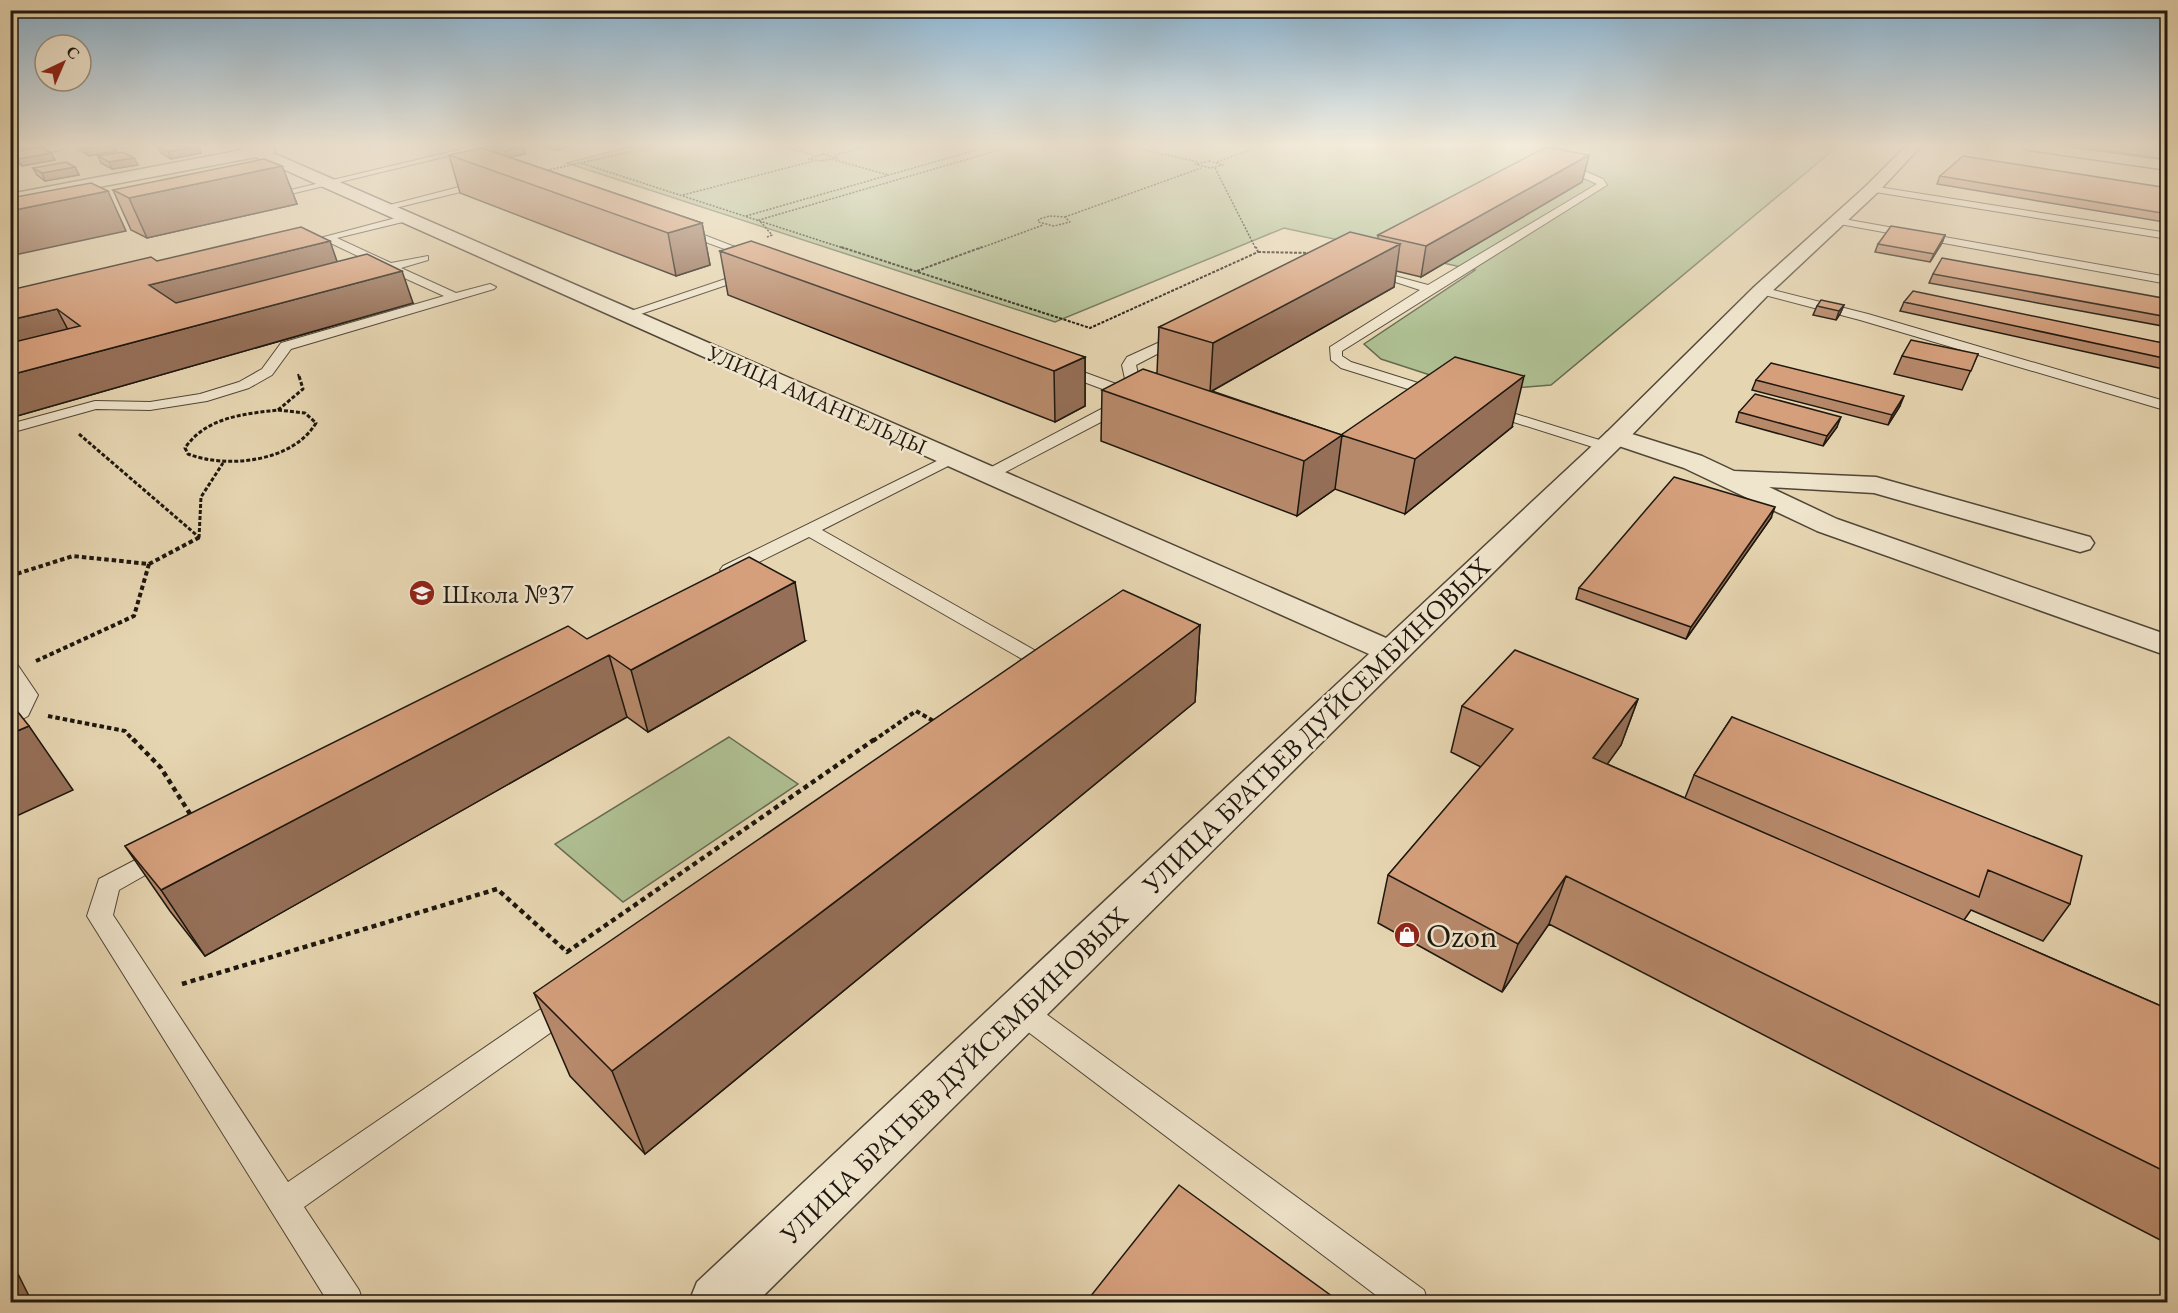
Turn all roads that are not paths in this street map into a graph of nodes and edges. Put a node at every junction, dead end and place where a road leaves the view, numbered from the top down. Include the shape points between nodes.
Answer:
1 (386, 207) edge
2 (1565, 207) edge
3 (1853, 207) edge
4 (1987, 207) edge
5 (383, 208) joint
6 (407, 218) junction
7 (1838, 221) junction
8 (665, 224) edge
9 (2168, 236) edge
10 (424, 258) dead end
11 (1338, 260) edge
12 (392, 267) junction
13 (369, 273) edge
14 (2168, 281) edge
15 (490, 287) dead end
16 (1428, 290) junction
17 (1761, 291) junction
18 (455, 297) junction
19 (625, 315) junction
20 (1194, 329) edge
21 (1046, 363) edge
22 (1158, 395) edge
23 (1136, 396) junction
24 (1410, 404) edge
25 (1473, 405) edge
26 (2168, 407) edge
27 (10, 429) edge
28 (1610, 442) junction
29 (951, 459) junction
30 (988, 475) junction
31 (1724, 477) junction
32 (809, 530) junction
33 (2080, 543) dead end
34 (713, 578) edge
35 (2168, 646) edge
36 (1391, 652) junction
37 (11, 670) edge
38 (1022, 690) edge
39 (16, 715) edge
40 (201, 833) edge
41 (586, 993) edge
42 (1021, 1011) junction
43 (283, 1203) junction
44 (347, 1302) edge
45 (717, 1302) edge
46 (1412, 1302) edge

1 - 5 lane
2 - 16 lane
3 - 7 street, УЛИЦА БРАТЬЕВ ДУЙСЕМБИНОВЫХ
4 - 9 lane
5 - 6 street, УЛИЦА АМАНГЕЛЬДЫ
6 - 12 lane via 322,239
6 - 19 street, УЛИЦА АМАНГЕЛЬДЫ
7 - 14 lane
7 - 17 street, УЛИЦА БРАТЬЕВ ДУЙСЕМБИНОВЫХ
8 - 19 lane via 767,264
10 - 12 lane
11 - 16 lane
12 - 13 lane
12 - 18 lane
15 - 18 lane
16 - 24 lane via 1335,350 1336,357 1346,365 1435,392
17 - 26 lane via 1864,317
17 - 28 street, УЛИЦА БРАТЬЕВ ДУЙСЕМБИНОВЫХ
18 - 27 lane via 286,346 267,372 244,385 202,398 150,406 95,405
19 - 29 street, УЛИЦА АМАНГЕЛЬДЫ
20 - 23 lane via 1132,360 1129,365
21 - 23 lane
22 - 23 lane
23 - 30 lane
25 - 28 lane
28 - 31 street via 1693,462
28 - 36 street, УЛИЦА БРАТЬЕВ ДУЙСЕМБИНОВЫХ
29 - 30 street, УЛИЦА АМАНГЕЛЬДЫ
29 - 32 lane
30 - 36 street, УЛИЦА АМАНГЕЛЬДЫ
31 - 33 street via 1875,485
31 - 35 street via 1827,525
32 - 34 lane
32 - 38 lane via 1029,655 1040,668 1031,684
36 - 42 street, УЛИЦА БРАТЬЕВ ДУЙСЕМБИНОВЫХ
37 - 39 lane via 28,695
40 - 43 lane via 108,885 100,916
41 - 43 lane
42 - 45 street, УЛИЦА БРАТЬЕВ ДУЙСЕМБИНОВЫХ
42 - 46 lane
43 - 44 lane

